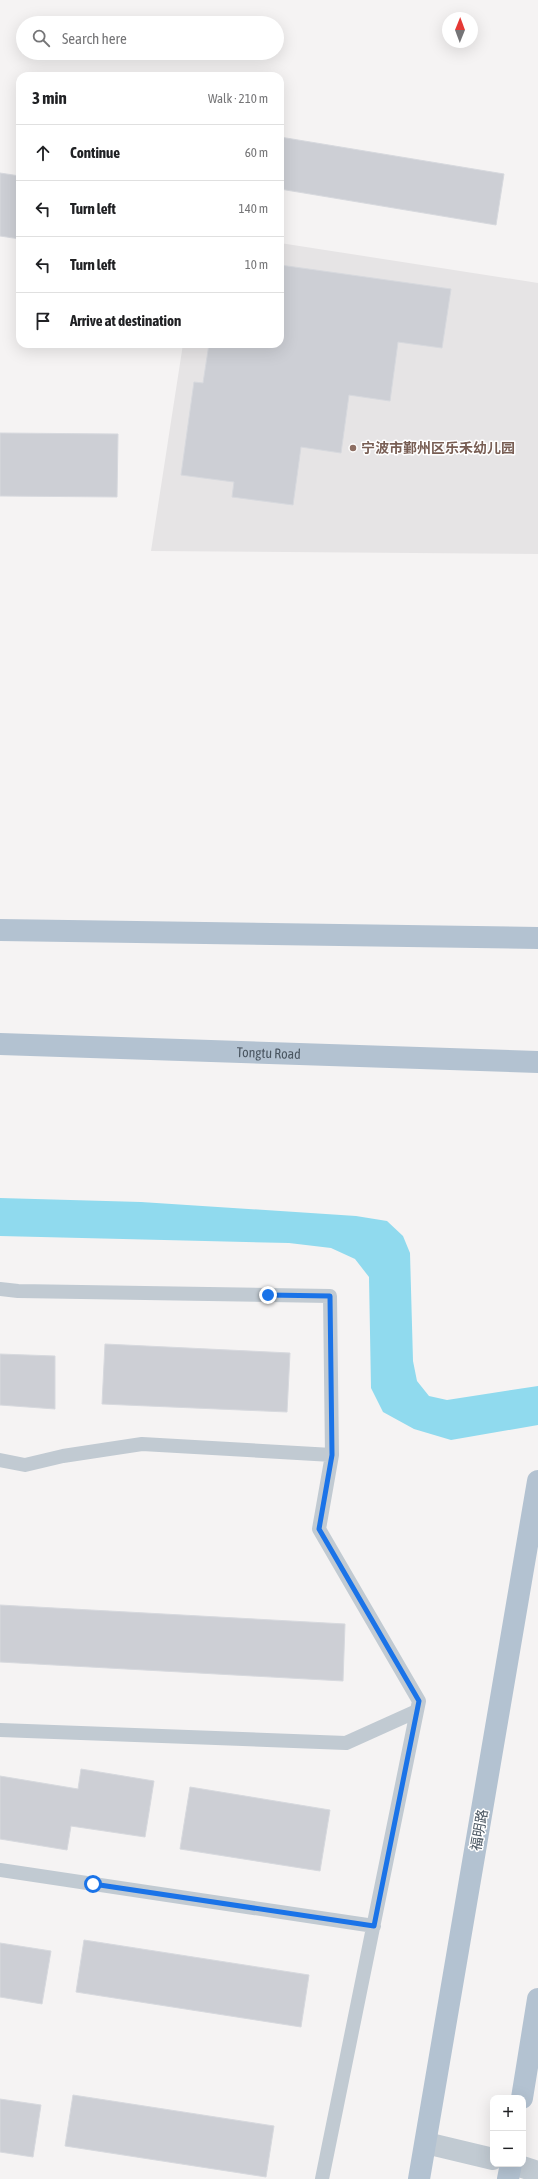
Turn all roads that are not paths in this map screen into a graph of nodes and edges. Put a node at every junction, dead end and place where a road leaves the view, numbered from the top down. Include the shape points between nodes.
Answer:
1 (0, 930) edge
2 (538, 938) edge
3 (0, 1044) edge
4 (538, 1062) edge
5 (0, 1289) edge
6 (332, 1455) junction
7 (0, 1460) edge
8 (538, 1481) edge
9 (417, 1711) junction
10 (0, 1730) edge
11 (0, 1870) edge
12 (374, 1926) junction
13 (538, 1999) edge
14 (522, 2095) edge
15 (426, 2143) junction
16 (490, 2158) edge
17 (511, 2167) edge
18 (522, 2167) edge
19 (538, 2172) edge
20 (322, 2179) edge
21 (419, 2179) edge
22 (508, 2179) edge

1 - 2 main road
3 - 4 main road, Tongtu Road
5 - 6 lane via 330,1296
6 - 7 lane via 142,1444 63,1456 25,1465
6 - 9 lane via 319,1529 419,1701
8 - 15 main road, 福明路
9 - 10 lane via 346,1743
9 - 12 lane
11 - 12 lane
12 - 20 lane
13 - 14 main road
15 - 16 street
15 - 21 main road, 福明路
17 - 22 main road
18 - 19 street

